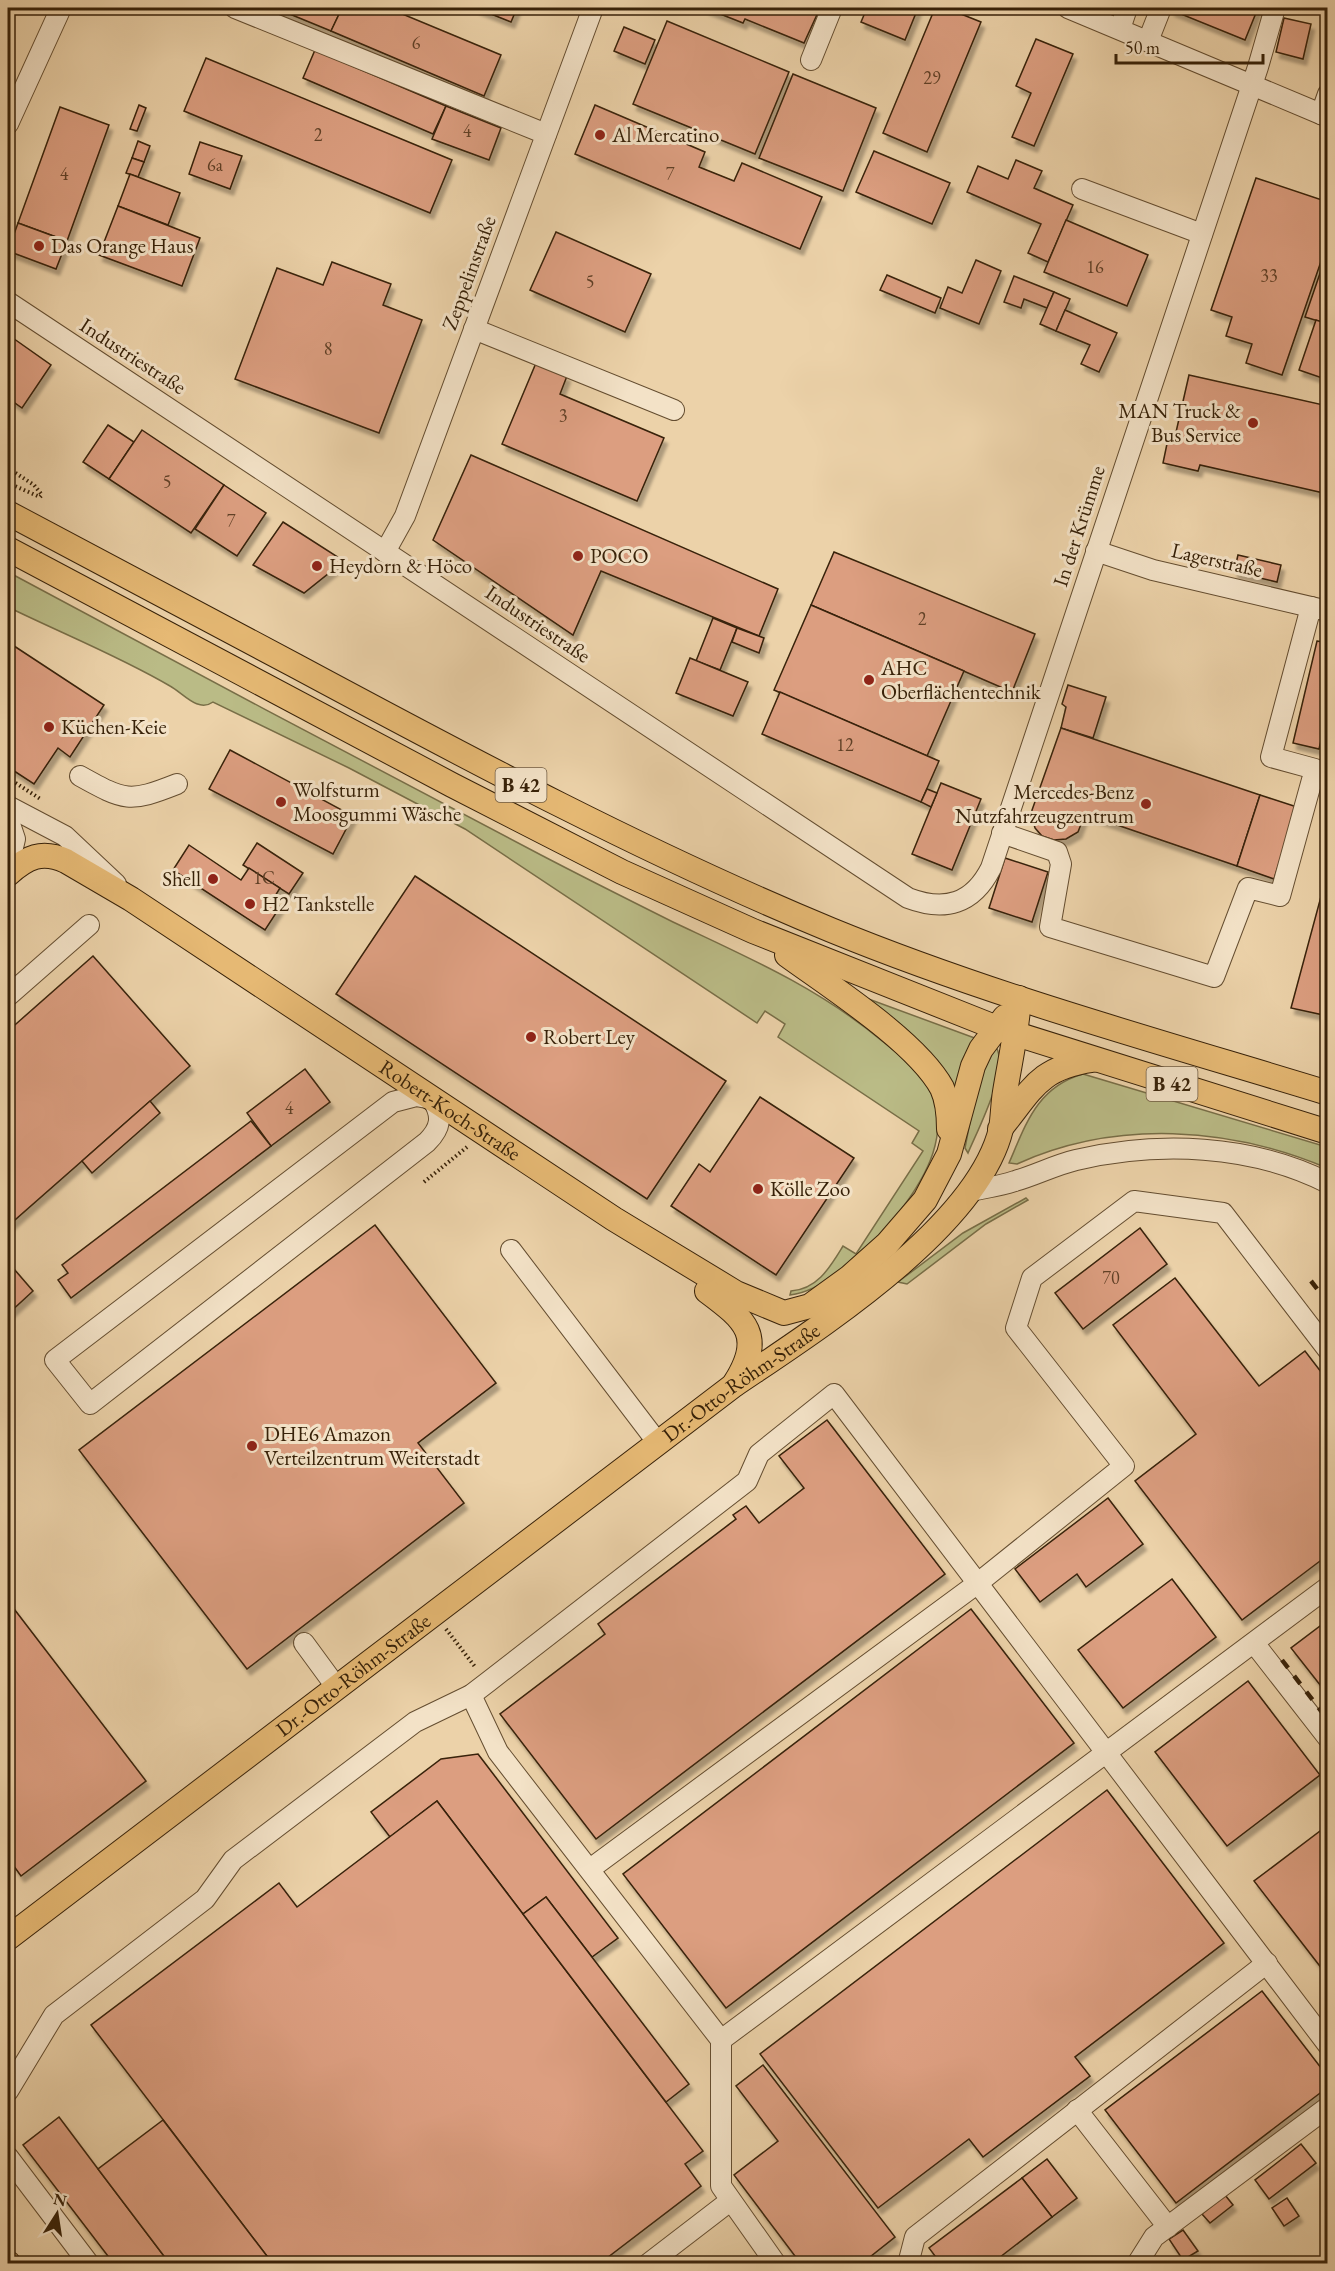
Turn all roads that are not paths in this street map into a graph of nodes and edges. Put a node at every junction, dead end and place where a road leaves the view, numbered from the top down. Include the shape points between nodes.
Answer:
1 (61, 8) edge
2 (234, 8) edge
3 (593, 8) edge
4 (832, 8) edge
5 (1068, 8) edge
6 (1128, 8) edge
7 (1161, 8) edge
8 (1275, 8) edge
9 (1120, 29) junction
10 (1148, 41) junction
11 (811, 60) dead end
12 (1252, 85) junction
13 (1328, 94) edge
14 (1324, 115) edge
15 (8, 124) edge
16 (546, 134) junction
17 (1082, 189) dead end
18 (1202, 234) junction
19 (8, 302) edge
20 (474, 329) junction
21 (674, 410) dead end
22 (8, 513) edge
23 (8, 549) edge
24 (1096, 551) junction
25 (385, 552) junction
26 (1319, 609) edge
27 (80, 776) dead end
28 (177, 784) dead end
29 (8, 806) edge
30 (8, 818) edge
31 (1002, 833) junction
32 (8, 868) edge
33 (8, 874) edge
34 (131, 899) junction
35 (959, 901) joint
36 (89, 925) dead end
37 (753, 931) junction
38 (8, 996) edge
39 (1019, 998) junction
40 (1007, 1031) junction
41 (1093, 1060) junction
42 (1328, 1093) edge
43 (432, 1099) junction
44 (1000, 1130) junction
45 (1328, 1132) edge
46 (949, 1154) junction
47 (1328, 1183) edge
48 (970, 1191) junction
49 (614, 1219) junction
50 (511, 1250) dead end
51 (774, 1310) joint
52 (1328, 1350) edge
53 (734, 1385) junction
54 (658, 1443) junction
55 (978, 1583) junction
56 (1328, 1587) edge
57 (304, 1643) dead end
58 (1254, 1643) junction
59 (337, 1688) junction
60 (471, 1695) junction
61 (1328, 1738) edge
62 (1107, 1753) junction
63 (590, 1869) junction
64 (8, 1938) edge
65 (1267, 1963) junction
66 (721, 2040) junction
67 (1328, 2045) edge
68 (8, 2091) edge
69 (1328, 2107) edge
70 (1077, 2110) junction
71 (8, 2157) edge
72 (730, 2201) junction
73 (1168, 2227) junction
74 (89, 2264) edge
75 (648, 2264) edge
76 (776, 2264) edge
77 (909, 2264) edge
78 (1137, 2264) edge

1 - 15 street
2 - 16 street
3 - 16 street, Zeppelinstraße
4 - 11 street
5 - 9 street
6 - 9 street
7 - 10 street
8 - 12 street, In der Krümme
9 - 10 street
10 - 12 street
12 - 14 street
12 - 18 street, In der Krümme
13 - 14 street
16 - 20 street, Zeppelinstraße
17 - 18 street
18 - 24 street, In der Krümme
19 - 25 street, Industriestraße
20 - 21 street
20 - 25 street, Zeppelinstraße via 405,516
22 - 39 main road, B 42 via 464,755 658,852 912,962
23 - 37 main road, B 42 via 452,785 622,872
24 - 26 street, Lagerstraße via 1153,570
24 - 31 street, In der Krümme
25 - 35 street, Industriestraße via 908,898 932,905
26 - 31 street via 1271,757 1315,769 1280,897 1248,888 1214,977 1050,927 1061,864 1057,852
27 - 28 street via 123,798 144,797
29 - 34 street, Robert-Koch-Straße via 76,844
30 - 32 street via 15,839
31 - 35 street, In der Krümme via 986,879 979,890
33 - 34 main road, Robert-Koch-Straße via 34,856 55,856
34 - 43 main road, Robert-Koch-Straße
36 - 38 street
37 - 40 main road, B 42
37 - 46 main road via 865,1011 928,1069 948,1106
39 - 40 main road, Dr.-Otto-Röhm-Straße
39 - 42 main road, B 42
40 - 41 main road, B 42
40 - 44 main road, Dr.-Otto-Röhm-Straße
40 - 46 main road, Dr.-Otto-Röhm-Straße via 973,1066
41 - 44 main road via 1048,1073
41 - 45 main road, B 42
43 - 43 street via 408,1097 393,1102 55,1360 90,1404 427,1142 440,1121
43 - 49 main road, Robert-Koch-Straße
44 - 48 main road, Dr.-Otto-Röhm-Straße
46 - 51 main road, Dr.-Otto-Röhm-Straße via 925,1200 874,1257 810,1306 792,1313
47 - 48 street via 1258,1158 1174,1149 1074,1161 1014,1182
48 - 53 main road, Dr.-Otto-Röhm-Straße via 950,1218 905,1259
49 - 51 main road, Robert-Koch-Straße via 736,1293
49 - 53 main road via 743,1322 751,1348 746,1367
50 - 54 street
52 - 55 street via 1223,1214 1134,1201 1032,1278 1016,1328 1124,1466
53 - 54 main road, Dr.-Otto-Röhm-Straße
54 - 59 main road, Dr.-Otto-Röhm-Straße
55 - 60 street via 834,1394 759,1454 747,1481
55 - 62 street
55 - 63 street
56 - 58 street
57 - 59 street
58 - 61 street
58 - 62 street
59 - 64 main road, Dr.-Otto-Röhm-Straße
60 - 63 street via 498,1752
60 - 68 street via 415,1722 233,1860 205,1899 54,2015
62 - 65 street
62 - 66 street
63 - 66 street
65 - 67 street
65 - 70 street
66 - 72 street via 721,2186
69 - 73 street
70 - 73 street
70 - 77 street via 915,2236
71 - 74 street
72 - 75 street
72 - 76 street
73 - 78 street via 1154,2237

